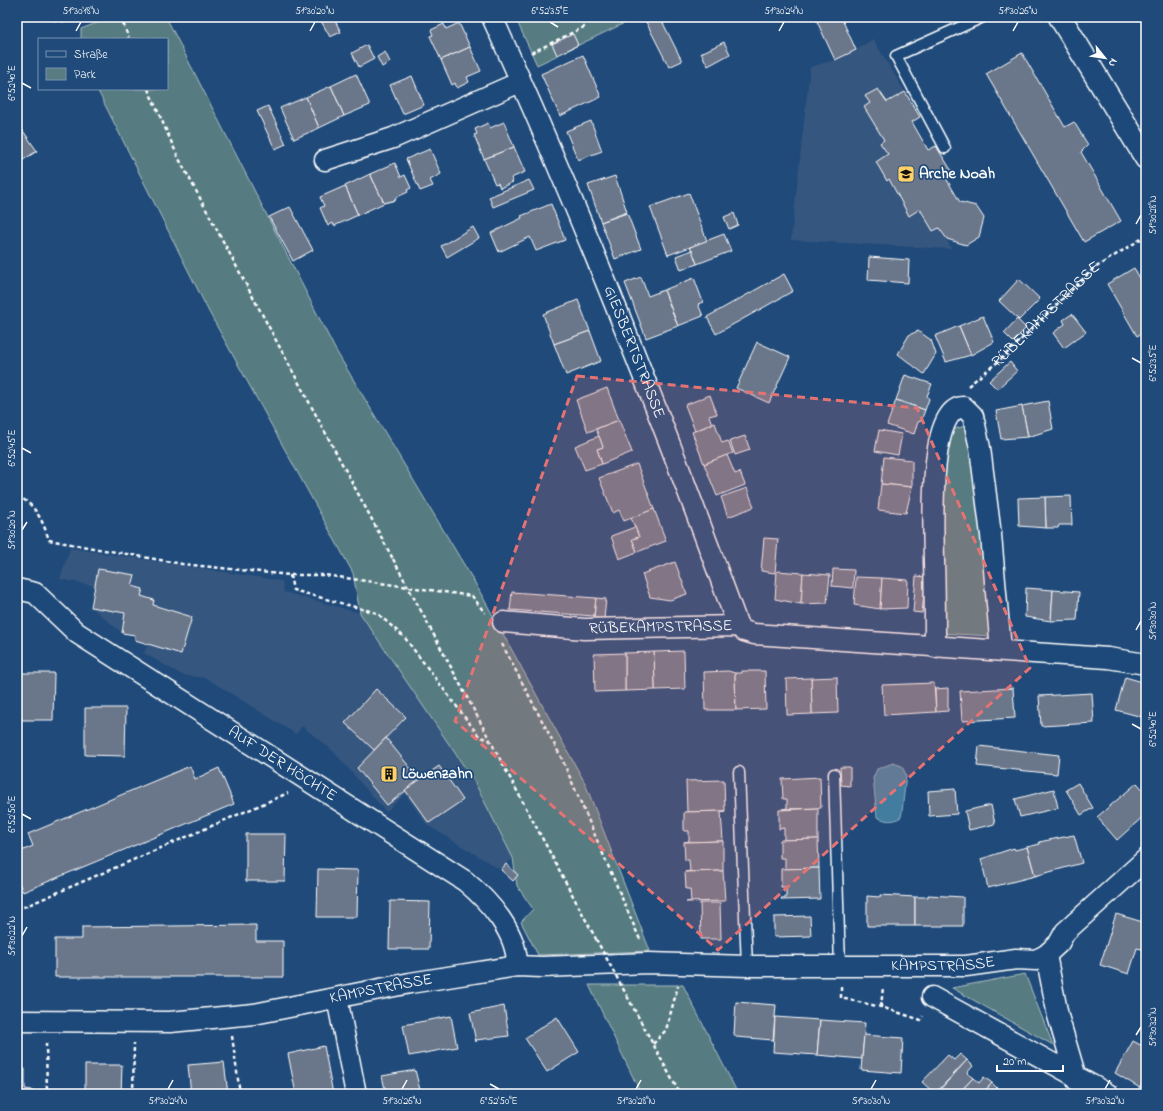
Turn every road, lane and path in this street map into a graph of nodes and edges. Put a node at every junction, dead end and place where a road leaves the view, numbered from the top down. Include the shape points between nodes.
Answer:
1 (40, 17) edge
2 (90, 17) edge
3 (121, 17) edge
4 (492, 17) edge
5 (984, 17) edge
6 (1060, 17) edge
7 (586, 26) dead end
8 (129, 38) edge
9 (512, 62) junction
10 (520, 82) junction
11 (148, 90) edge
12 (945, 148) dead end
13 (1146, 158) edge
14 (325, 160) dead end
15 (1146, 236) edge
16 (960, 407) junction
17 (17, 496) edge
18 (290, 576) junction
19 (17, 589) edge
20 (497, 625) junction
21 (738, 626) junction
22 (935, 648) junction
23 (1001, 650) junction
24 (1146, 664) edge
25 (491, 740) junction
26 (739, 772) dead end
27 (834, 774) dead end
28 (313, 782) junction
29 (1146, 859) edge
30 (17, 910) edge
31 (1046, 955) junction
32 (649, 963) junction
33 (684, 964) junction
34 (517, 966) junction
35 (747, 966) junction
36 (840, 966) junction
37 (932, 997) joint
38 (337, 998) junction
39 (229, 1018) junction
40 (17, 1020) edge
41 (45, 1020) junction
42 (134, 1022) junction
43 (653, 1044) junction
44 (1075, 1075) junction
45 (47, 1094) edge
46 (133, 1094) edge
47 (240, 1094) edge
48 (356, 1094) edge
49 (680, 1094) edge
50 (1083, 1094) edge
51 (1108, 1094) edge

1 - 2 path via 83,21
3 - 8 path
4 - 9 street, GIESBERTSTRASSE
5 - 12 lane via 896,56
6 - 13 street
7 - 9 path
9 - 10 street, GIESBERTSTRASSE
10 - 14 street via 393,138
10 - 21 street, GIESBERTSTRASSE via 563,176 603,274
11 - 25 path, bridge via 178,157
15 - 16 path, RÜBEKAMPSTRASSE via 1093,269 1000,360 968,387
16 - 22 street via 955,409 945,422 936,464 933,512
16 - 23 street via 967,409 973,416 980,448 992,535
17 - 18 path via 34,508 42,520 49,540 182,564
18 - 20 path via 324,575 472,596
18 - 25 path via 293,590 377,613 405,638 479,736
19 - 28 street, AUF DER HÖCHTE via 35,594 77,633
20 - 21 street, RÜBEKAMPSTRASSE via 584,629
20 - 32 path via 562,759
21 - 22 street, RÜBEKAMPSTRASSE via 754,634
22 - 23 street, RÜBEKAMPSTRASSE
23 - 24 street, RÜBEKAMPSTRASSE via 1108,658
25 - 43 path, bridge
26 - 35 lane
27 - 36 lane
28 - 30 path
28 - 34 street, AUF DER HÖCHTE via 476,890 496,912 518,952
29 - 31 street via 1065,932 1059,943
31 - 36 street, KAMPSTRASSE via 1036,960 1016,958 992,964 966,966
31 - 44 street via 1058,1016
32 - 33 street, KAMPSTRASSE
32 - 34 street, KAMPSTRASSE
33 - 35 street, KAMPSTRASSE
33 - 43 path via 666,1030
34 - 38 street, KAMPSTRASSE via 418,981
35 - 36 street, KAMPSTRASSE
36 - 37 path via 841,998 921,1020
37 - 44 street, KAMPSTRASSE
38 - 39 street, KAMPSTRASSE
38 - 48 street
39 - 42 street, KAMPSTRASSE
39 - 47 path
40 - 41 street, KAMPSTRASSE
41 - 42 street, KAMPSTRASSE
41 - 45 path
42 - 46 path
43 - 49 path
44 - 50 street
44 - 51 street, KAMPSTRASSE

